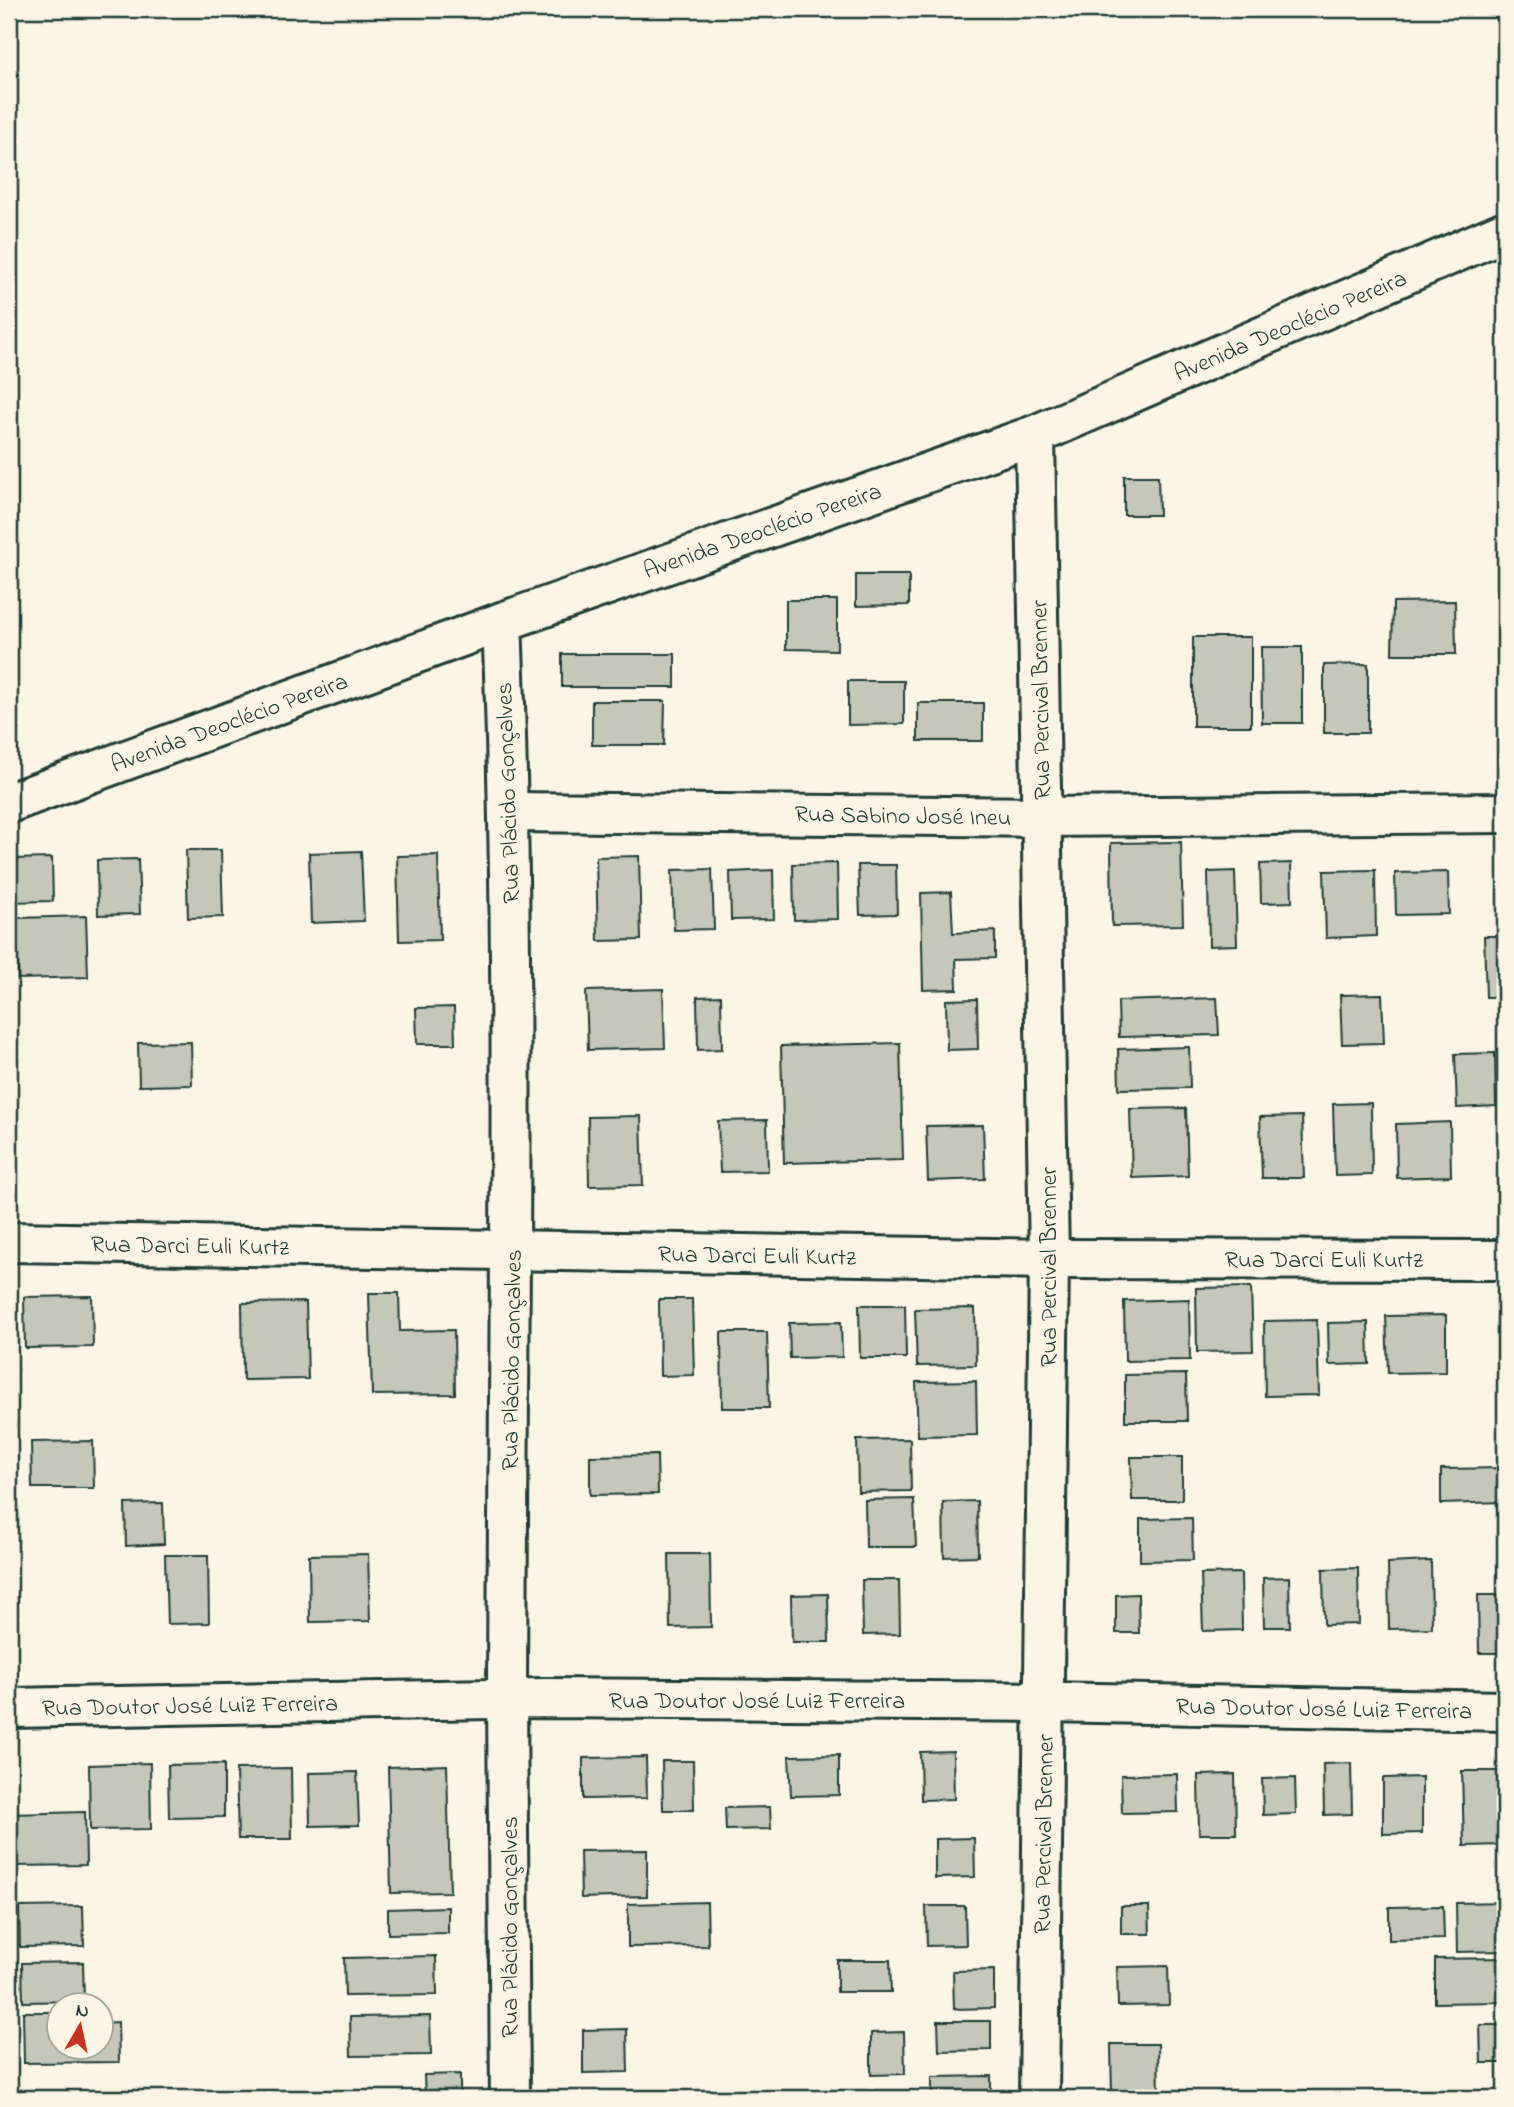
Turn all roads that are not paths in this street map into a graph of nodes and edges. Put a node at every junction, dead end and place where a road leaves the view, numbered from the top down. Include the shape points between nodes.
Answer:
1 (1505, 231) edge
2 (1035, 435) junction
3 (502, 622) junction
4 (9, 803) edge
5 (510, 812) junction
6 (1505, 813) edge
7 (1042, 817) junction
8 (9, 1242) edge
9 (512, 1252) junction
10 (1049, 1259) junction
11 (1505, 1260) edge
12 (507, 1699) junction
13 (1045, 1702) junction
14 (9, 1708) edge
15 (1505, 1711) edge
16 (510, 2098) edge
17 (1039, 2098) edge

1 - 2 street, Avenida Deoclécio Pereira
2 - 3 street, Avenida Deoclécio Pereira
2 - 7 street, Rua Percival Brenner
3 - 4 street, Avenida Deoclécio Pereira
3 - 5 street, Rua Plácido Gonçalves
5 - 7 street, Rua Sabino José Ineu
5 - 9 street, Rua Plácido Gonçalves
6 - 7 street, Rua Sabino José Ineu
7 - 10 street, Rua Percival Brenner
8 - 9 street, Rua Darci Euli Kurtz
9 - 10 street, Rua Darci Euli Kurtz
9 - 12 street, Rua Plácido Gonçalves
10 - 11 street, Rua Darci Euli Kurtz
10 - 13 street, Rua Percival Brenner
12 - 13 street, Rua Doutor José Luiz Ferreira
12 - 14 street, Rua Doutor José Luiz Ferreira
12 - 16 street, Rua Plácido Gonçalves
13 - 15 street, Rua Doutor José Luiz Ferreira
13 - 17 street, Rua Percival Brenner

